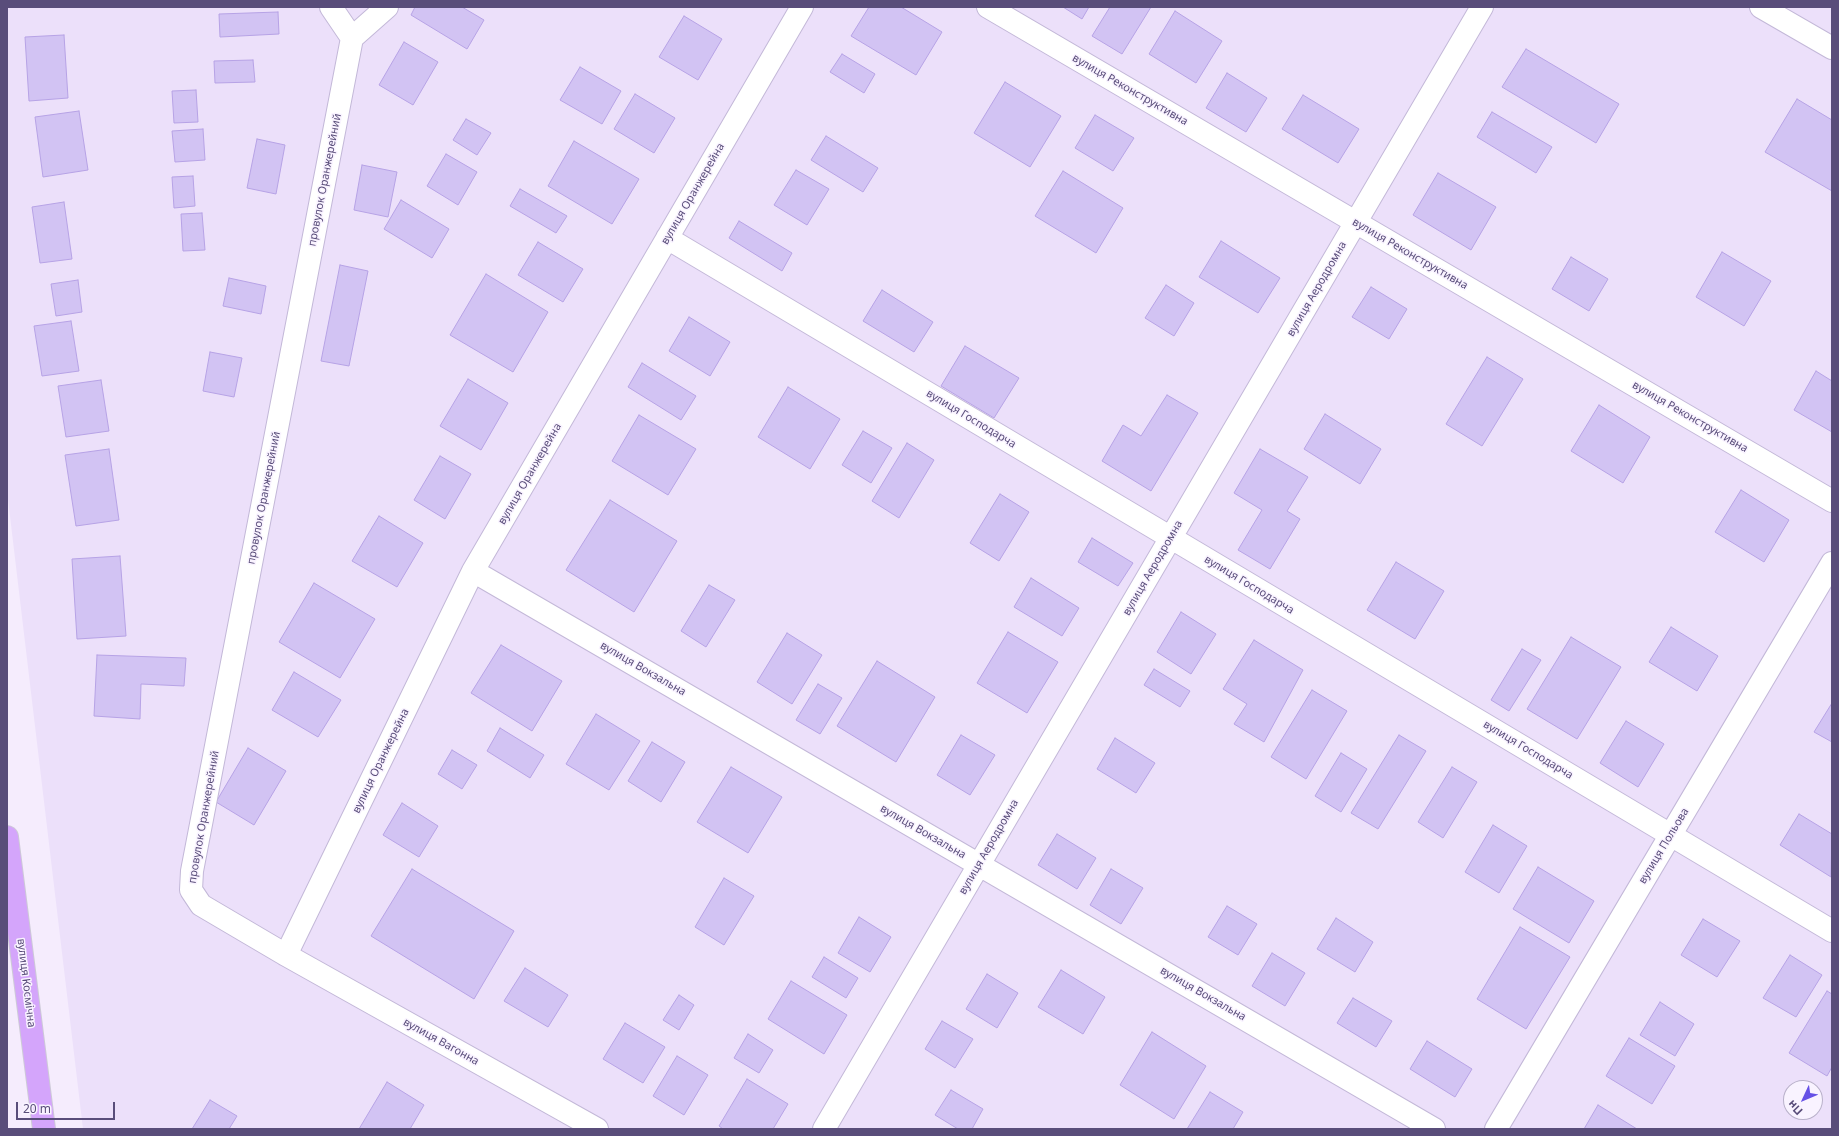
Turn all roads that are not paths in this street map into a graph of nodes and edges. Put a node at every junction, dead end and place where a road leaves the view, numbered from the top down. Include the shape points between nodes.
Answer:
1 (331, 7) edge
2 (387, 7) edge
3 (802, 7) edge
4 (988, 7) edge
5 (1482, 7) edge
6 (1761, 7) edge
7 (352, 38) junction
8 (1832, 48) edge
9 (1356, 222) junction
10 (667, 238) junction
11 (1832, 501) edge
12 (1170, 538) junction
13 (1832, 563) edge
14 (473, 571) junction
15 (1671, 835) junction
16 (7, 837) edge
17 (979, 864) junction
18 (1832, 931) edge
19 (286, 955) junction
20 (44, 1129) edge
21 (597, 1129) edge
22 (824, 1129) edge
23 (1434, 1129) edge
24 (1496, 1129) edge

1 - 7 street
2 - 7 street
3 - 10 street, вулиця Оранжерейна
4 - 9 street, вулиця Реконструктивна
5 - 9 street, вулиця Аеродромна
6 - 8 street
7 - 19 street, провулок Оранжерейний via 192,871 191,890 200,905
9 - 11 street, вулиця Реконструктивна
9 - 12 street, вулиця Аеродромна
10 - 12 street, вулиця Господарча
10 - 14 street, вулиця Оранжерейна
12 - 15 street, вулиця Господарча
12 - 17 street, вулиця Аеродромна
13 - 15 street, вулиця Польова
14 - 17 street, вулиця Вокзальна
14 - 19 street, вулиця Оранжерейна
15 - 18 street, вулиця Господарча
15 - 24 street, вулиця Польова
16 - 20 main road, вулиця Космічна
17 - 22 street, вулиця Аеродромна
17 - 23 street, вулиця Вокзальна
19 - 21 street, вулиця Вагонна

